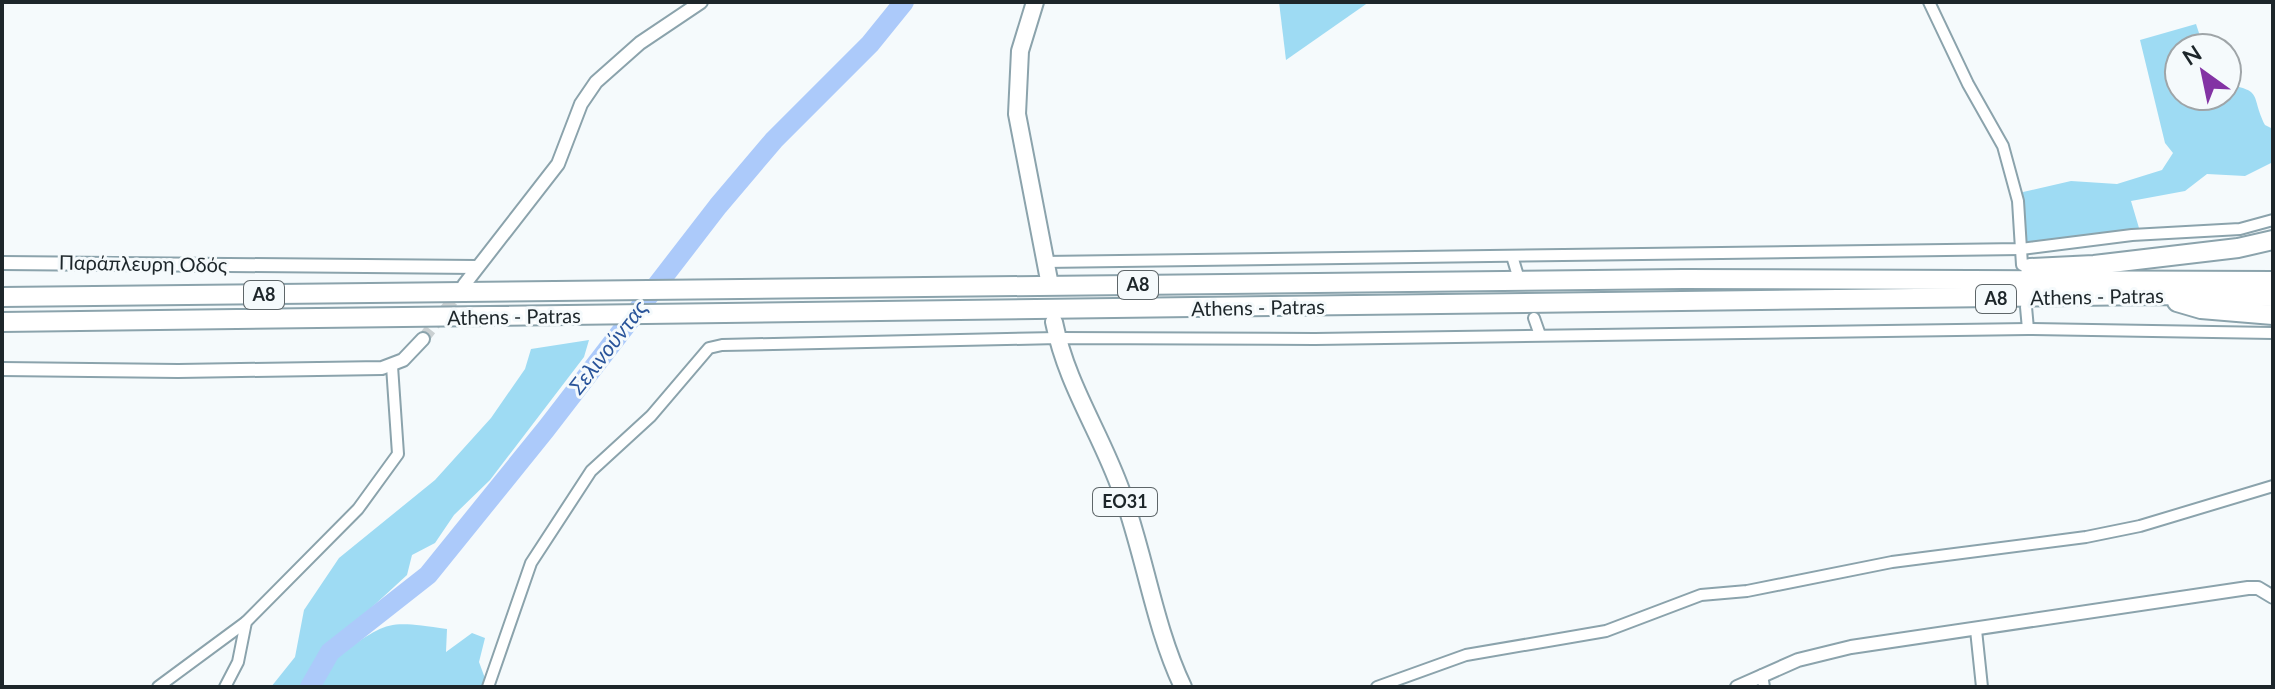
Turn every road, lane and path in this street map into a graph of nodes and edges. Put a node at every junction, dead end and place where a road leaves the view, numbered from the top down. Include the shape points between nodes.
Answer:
1 (701, 2) edge
2 (1035, 2) edge
3 (1929, 2) edge
4 (2273, 220) edge
5 (2273, 240) edge
6 (2021, 249) junction
7 (1512, 256) junction
8 (1044, 262) junction
9 (2, 263) edge
10 (2022, 265) dead end
11 (477, 267) junction
12 (1518, 276) dead end
13 (1970, 279) junction
14 (1049, 280) dead end
15 (2273, 281) edge
16 (464, 285) tunnel mouth
17 (2155, 295) junction
18 (2, 297) edge
19 (2273, 297) edge
20 (2026, 307) dead end
21 (2273, 315) edge
22 (1534, 318) dead end
23 (2, 322) edge
24 (2028, 329) junction
25 (1056, 330) junction
26 (2273, 333) edge
27 (1540, 335) junction
28 (423, 339) tunnel mouth
29 (392, 366) junction
30 (2, 369) edge
31 (2273, 486) edge
32 (2273, 597) edge
33 (246, 622) junction
34 (1976, 630) junction
35 (1763, 681) edge
36 (158, 687) edge
37 (225, 687) edge
38 (488, 687) edge
39 (1183, 687) edge
40 (1377, 687) edge
41 (1737, 687) edge
42 (1982, 687) edge

1 - 11 street via 640,43 596,82 581,104 558,164
2 - 8 main road via 1020,51 1017,114
3 - 6 street via 2003,146 2018,201
4 - 6 street via 2240,229
5 - 13 highway via 2094,265 2019,268
6 - 7 street
6 - 10 street
7 - 8 street
7 - 12 street
8 - 14 main road
9 - 11 street, Παράπλευρη Οδός
11 - 16 street
13 - 15 highway, Athens - Patras / Α8
13 - 18 highway, Athens - Patras / Α8
17 - 19 highway, Athens - Patras / Α8
17 - 21 highway via 2201,309
17 - 23 highway, Athens - Patras / Α8
20 - 24 street
22 - 27 street
24 - 26 street
24 - 27 street
25 - 27 street
25 - 38 street via 709,348 651,416 591,471 531,563
25 - 39 main road, ΕΟ31 via 1069,378 1124,496
28 - 29 street
29 - 30 street
29 - 33 street via 398,454 358,509
31 - 40 street via 2086,537 1892,562 1701,595 1606,631 1466,655
32 - 34 street via 2248,588
33 - 36 street
33 - 37 street via 238,662
34 - 35 street via 1840,649 1798,660
34 - 42 street
35 - 41 street

